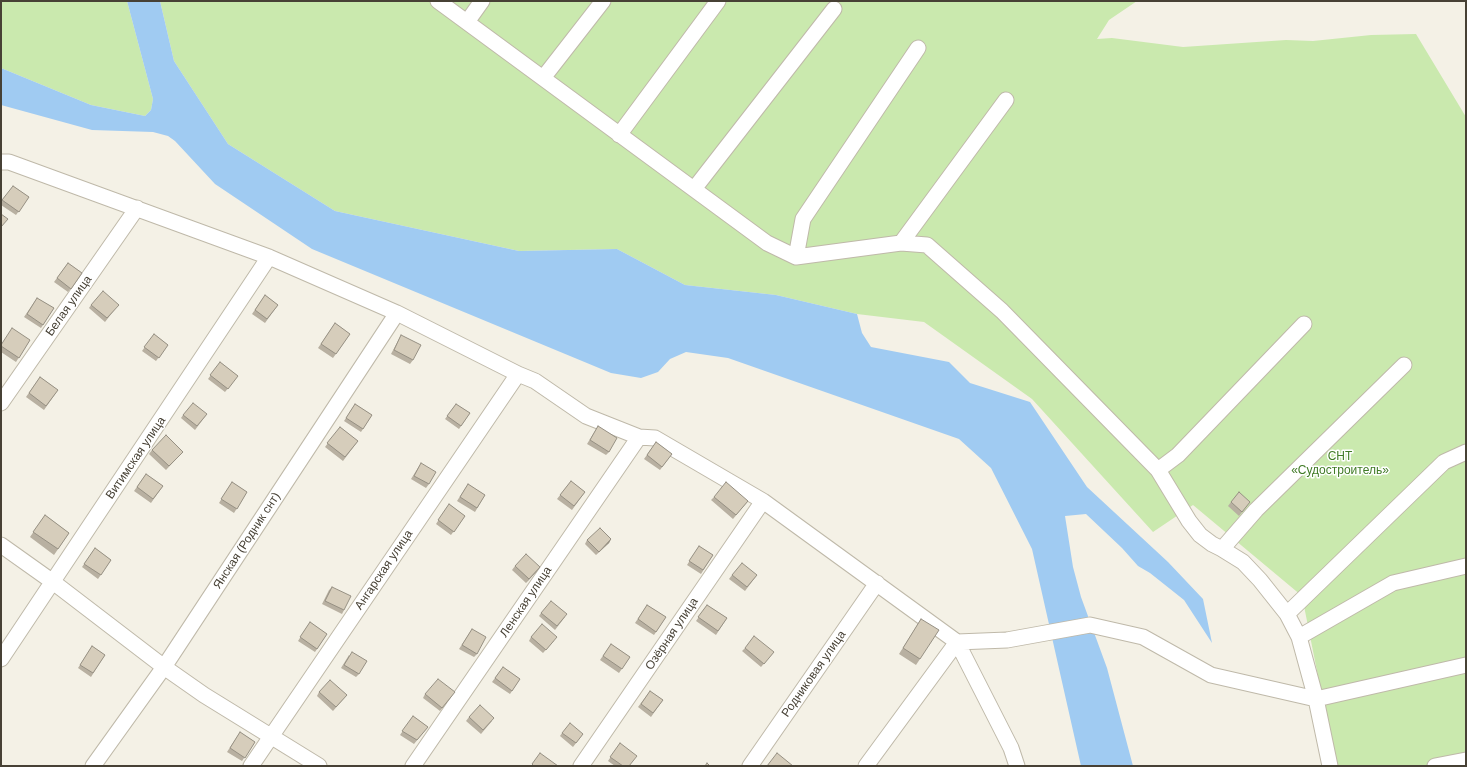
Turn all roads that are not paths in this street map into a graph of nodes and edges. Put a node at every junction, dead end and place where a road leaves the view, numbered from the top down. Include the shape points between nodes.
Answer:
1 (438, 1) edge
2 (482, 1) edge
3 (602, 1) edge
4 (718, 1) edge
5 (834, 9) dead end
6 (467, 22) junction
7 (918, 48) dead end
8 (543, 78) junction
9 (1006, 100) dead end
10 (620, 135) junction
11 (4, 166) edge
12 (694, 189) junction
13 (137, 208) junction
14 (900, 243) junction
15 (796, 256) junction
16 (270, 257) junction
17 (397, 314) junction
18 (1304, 324) dead end
19 (1404, 365) dead end
20 (518, 374) junction
21 (1, 403) edge
22 (639, 437) junction
23 (1466, 452) edge
24 (1158, 470) junction
25 (763, 501) junction
26 (1, 545) edge
27 (1222, 549) junction
28 (1466, 566) edge
29 (53, 582) junction
30 (877, 583) junction
31 (1287, 614) junction
32 (1298, 637) junction
33 (957, 642) junction
34 (1, 659) edge
35 (1466, 665) edge
36 (164, 667) junction
37 (1316, 699) junction
38 (271, 736) junction
39 (1466, 760) edge
40 (93, 766) edge
41 (251, 766) edge
42 (319, 766) edge
43 (414, 766) edge
44 (581, 766) edge
45 (750, 766) edge
46 (866, 766) edge
47 (1017, 766) edge
48 (1330, 766) edge
49 (1435, 766) edge

1 - 6 street
2 - 6 street
3 - 8 street
4 - 10 street
5 - 12 street
6 - 8 street
7 - 15 street via 803,219
8 - 10 street
9 - 14 street
10 - 12 street
11 - 13 street
12 - 15 street via 767,243
13 - 16 street
13 - 21 street, Белая улица
14 - 15 street
14 - 24 street via 928,245 1002,311
16 - 17 street
16 - 29 street, Витимская улица
17 - 20 street
17 - 36 street, Янская (Родник снт)
18 - 24 street via 1178,455
19 - 27 street via 1256,510
20 - 22 street via 535,381 586,416
20 - 38 street, Ангарская улица
22 - 25 street via 655,438
22 - 43 street, Ленская улица
23 - 31 street via 1444,462
24 - 27 street via 1200,535
25 - 30 street
25 - 44 street, Озёрная улица
26 - 29 street
27 - 31 street via 1243,562 1253,572
28 - 32 street via 1393,583
29 - 34 street, Витимская улица
29 - 36 street
30 - 33 street
30 - 45 street, Родниковая улица
31 - 32 street
32 - 37 street
33 - 37 street via 1007,640 1090,625 1143,637 1211,675
33 - 46 street
33 - 47 street via 1011,748
35 - 37 street
36 - 38 street
36 - 40 street, Янская (Родник снт)
37 - 48 street
38 - 41 street, Ангарская улица
38 - 42 street
39 - 49 street

